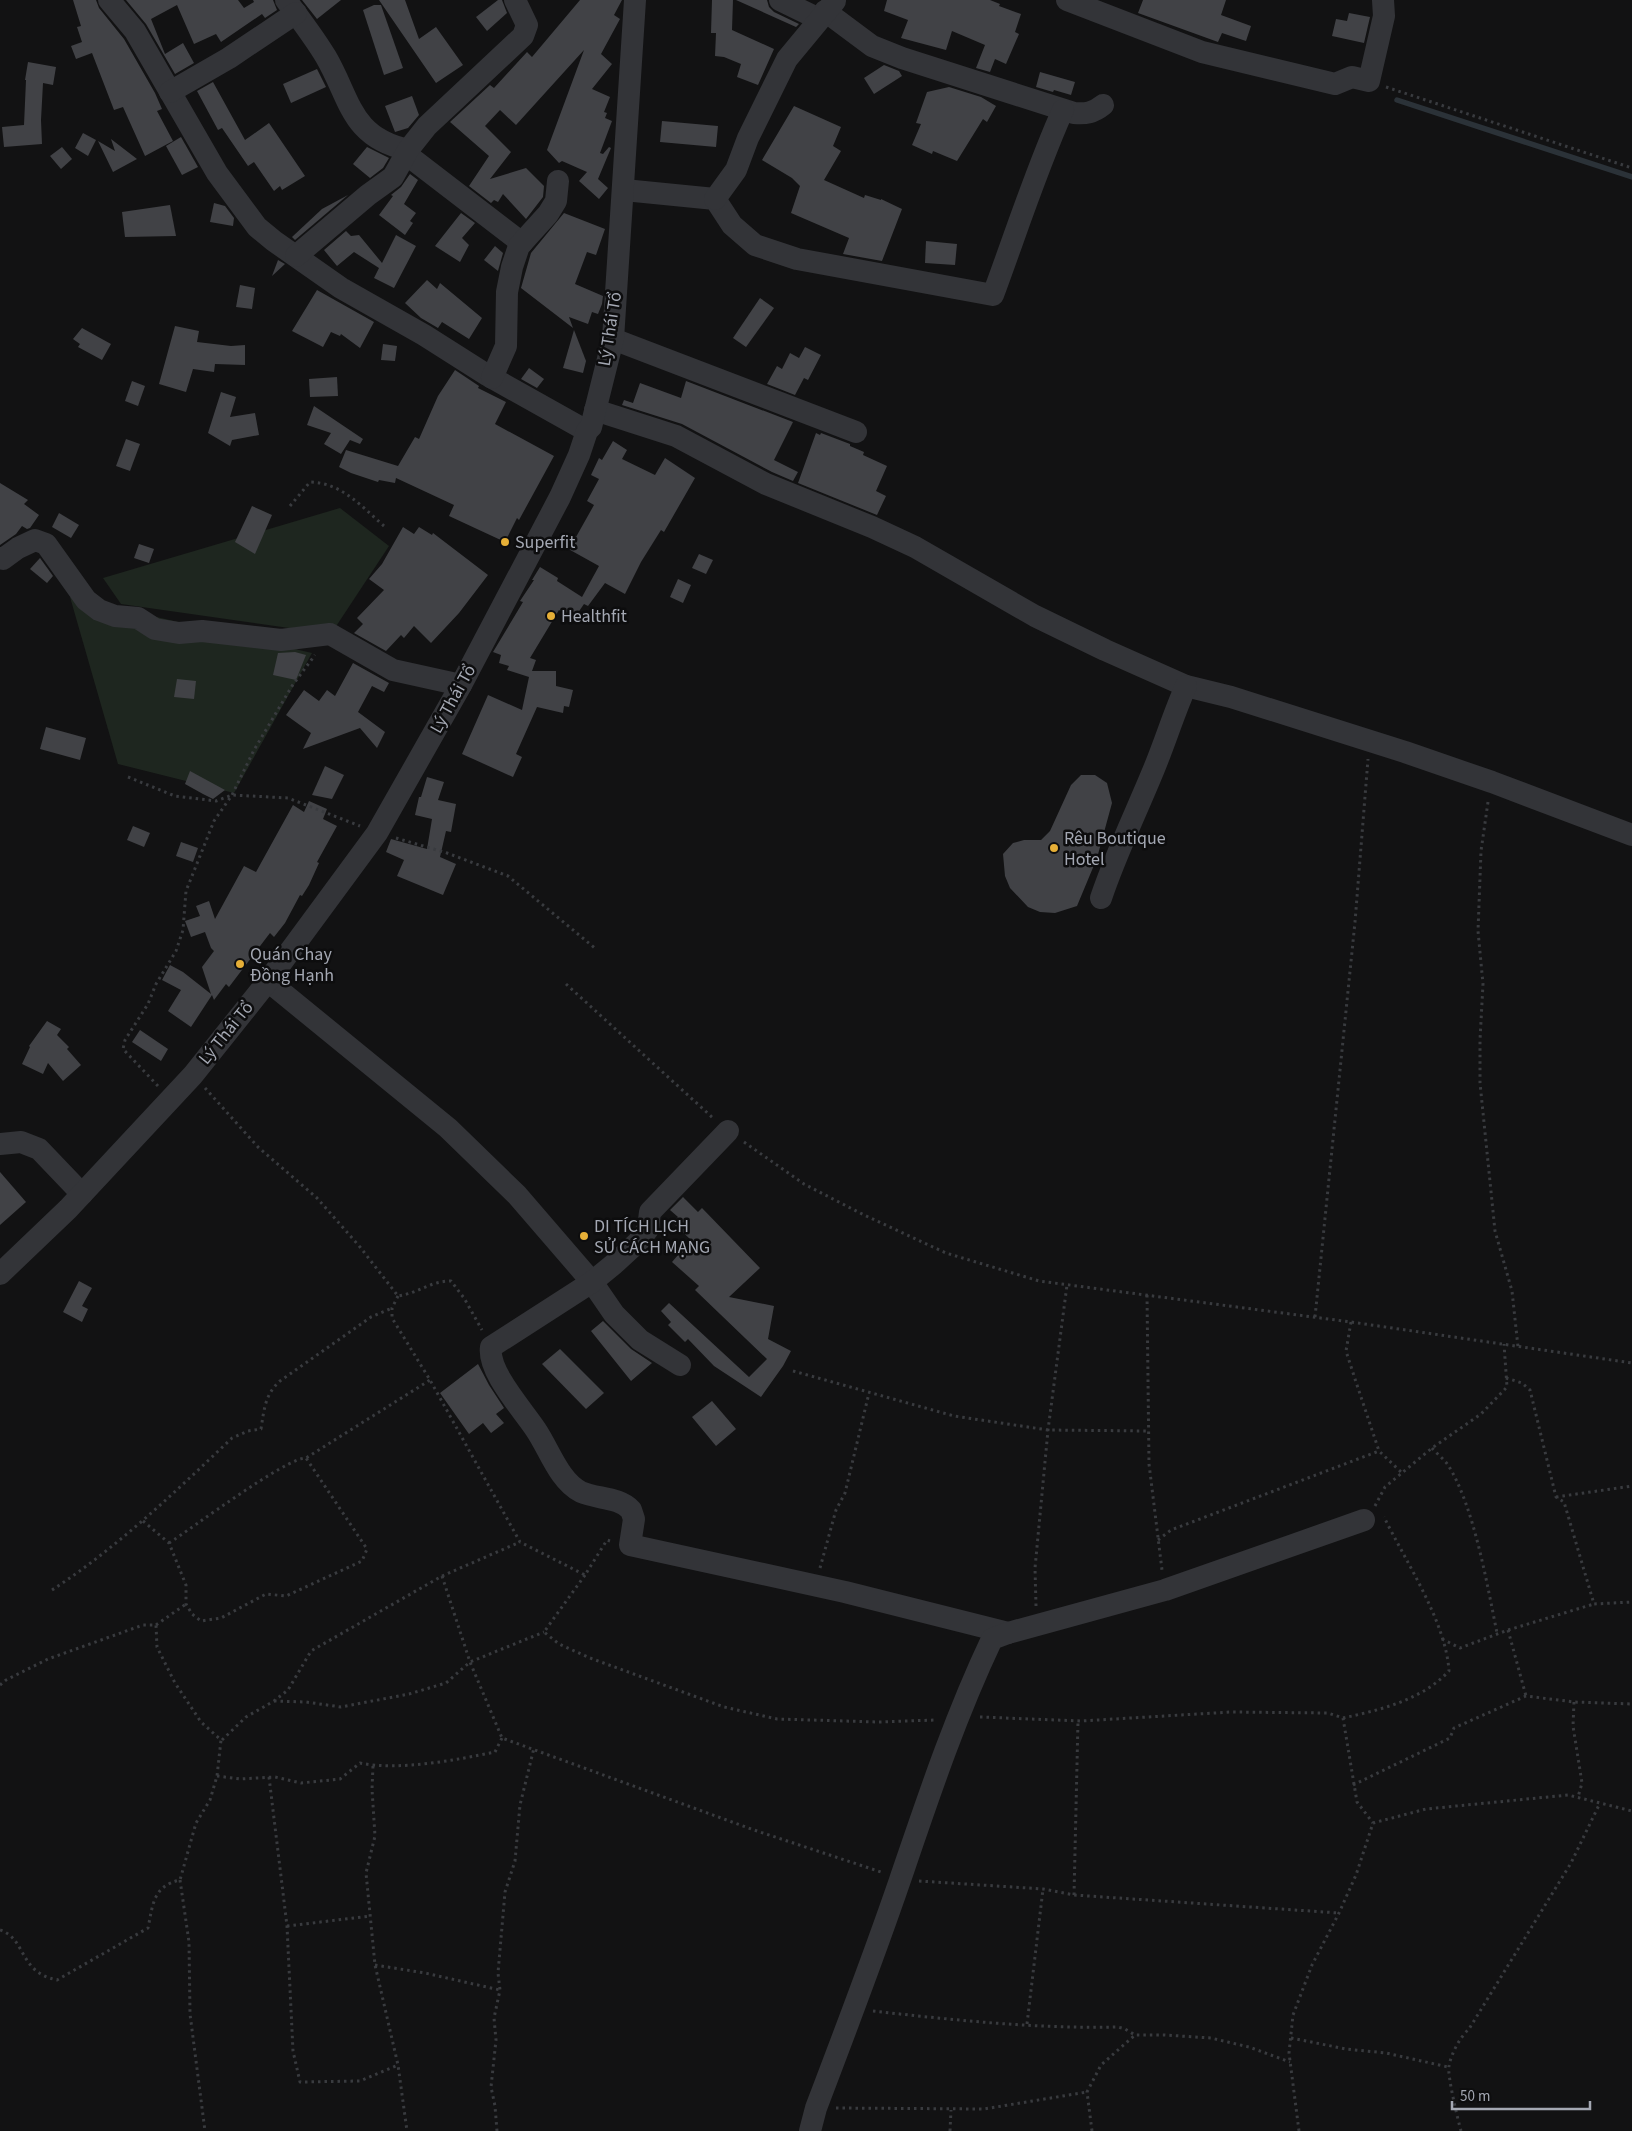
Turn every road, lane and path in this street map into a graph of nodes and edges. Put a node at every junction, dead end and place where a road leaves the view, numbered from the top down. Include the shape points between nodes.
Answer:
1 (109, 0) edge
2 (515, 0) edge
3 (635, 0) edge
4 (780, 0) edge
5 (1068, 0) edge
6 (1382, 0) edge
7 (291, 7) edge
8 (827, 10) edge
9 (1369, 81) junction
10 (170, 92) junction
11 (1103, 105) dead end
12 (1063, 110) junction
13 (407, 152) junction
14 (1632, 168) edge
15 (558, 181) dead end
16 (624, 190) junction
17 (715, 199) junction
18 (522, 242) junction
19 (296, 256) junction
20 (612, 339) junction
21 (492, 378) junction
22 (595, 410) junction
23 (587, 431) junction
24 (856, 432) dead end
25 (290, 506) dead end
26 (384, 526) dead end
27 (0, 558) edge
28 (330, 634) junction
29 (462, 686) junction
30 (1186, 686) junction
31 (1369, 741) junction
32 (128, 777) dead end
33 (1492, 782) junction
34 (232, 795) junction
35 (377, 833) junction
36 (1632, 835) edge
37 (1101, 898) dead end
38 (596, 949) dead end
39 (268, 981) junction
40 (566, 984) dead end
41 (193, 1074) junction
42 (170, 1099) junction
43 (728, 1131) junction
44 (0, 1144) edge
45 (82, 1194) junction
46 (0, 1274) edge
47 (592, 1282) junction
48 (1067, 1285) junction
49 (398, 1296) junction
50 (1147, 1296) junction
51 (392, 1308) junction
52 (1315, 1318) junction
53 (1351, 1322) junction
54 (1504, 1344) junction
55 (491, 1347) junction
56 (1518, 1347) junction
57 (1632, 1363) edge
58 (680, 1365) dead end
59 (793, 1371) dead end
60 (1506, 1378) junction
61 (430, 1380) junction
62 (869, 1393) junction
63 (1048, 1430) junction
64 (1149, 1430) junction
65 (1432, 1448) junction
66 (1379, 1451) junction
67 (306, 1458) junction
68 (1402, 1473) junction
69 (1632, 1486) edge
70 (1556, 1496) junction
71 (1378, 1503) junction
72 (1364, 1520) joint
73 (142, 1521) junction
74 (1158, 1540) junction
75 (520, 1542) junction
76 (169, 1543) junction
77 (630, 1545) junction
78 (442, 1576) junction
79 (816, 1586) junction
80 (52, 1590) dead end
81 (1165, 1590) junction
82 (1632, 1602) edge
83 (186, 1604) junction
84 (1594, 1604) junction
85 (156, 1626) junction
86 (1033, 1626) junction
87 (1508, 1630) junction
88 (544, 1632) dead end
89 (1008, 1633) junction
90 (1497, 1633) junction
91 (1442, 1639) junction
92 (470, 1662) junction
93 (0, 1685) edge
94 (1526, 1696) junction
95 (274, 1701) junction
96 (1574, 1702) junction
97 (1632, 1704) edge
98 (1342, 1718) dead end
99 (1078, 1721) dead end
100 (502, 1738) junction
101 (222, 1740) junction
102 (534, 1748) junction
103 (373, 1766) junction
104 (217, 1776) junction
105 (269, 1777) junction
106 (1353, 1785) dead end
107 (1578, 1797) junction
108 (1600, 1803) junction
109 (1632, 1811) edge
110 (901, 1878) junction
111 (180, 1880) junction
112 (1043, 1889) junction
113 (1074, 1895) junction
114 (1339, 1913) junction
115 (371, 1916) junction
116 (287, 1926) junction
117 (0, 1930) edge
118 (375, 1965) junction
119 (500, 1990) junction
120 (852, 2008) junction
121 (1027, 2024) junction
122 (1135, 2035) junction
123 (1291, 2038) junction
124 (1290, 2062) junction
125 (398, 2065) junction
126 (1448, 2067) junction
127 (1087, 2092) junction
128 (816, 2108) junction
129 (951, 2110) junction
130 (205, 2131) edge
131 (407, 2131) edge
132 (497, 2131) edge
133 (810, 2131) edge
134 (950, 2131) edge
135 (1092, 2131) edge
136 (1299, 2131) edge
137 (1461, 2131) edge

1 - 10 street via 136,32
2 - 13 street via 527,25 523,36 427,126
3 - 16 street, Lý Thái Tổ
4 - 8 street
5 - 9 street via 1202,52 1335,84 1352,77
6 - 9 street via 1384,16
7 - 10 street via 229,58
7 - 13 street via 326,58 349,107 360,122 375,137
8 - 12 street via 872,46
8 - 17 street via 787,59 736,170
9 - 14 path
10 - 19 street via 216,173 257,227
11 - 12 street via 1086,114
12 - 17 street via 1041,159 993,295 797,259 755,245 732,225
13 - 18 street
13 - 19 street via 393,178 368,194
15 - 18 street via 556,201
16 - 17 street
16 - 20 street, Lý Thái Tổ
18 - 21 street via 512,266 507,292 506,346
19 - 21 street via 341,288
20 - 22 street, Lý Thái Tổ
20 - 24 street
21 - 23 street
22 - 23 street, Lý Thái Tổ
22 - 30 street via 676,436 766,484 916,547 1035,616
23 - 29 street, Lý Thái Tổ via 560,497
25 - 26 path via 310,482 322,483 352,496
27 - 28 street via 35,540 46,544 86,600 99,610 115,616 138,618 154,628 179,633 202,631 281,640
28 - 29 street via 393,670
28 - 34 path via 292,686
29 - 35 street, Lý Thái Tổ
30 - 31 street
30 - 37 street
31 - 33 street
31 - 52 path via 1355,922
32 - 34 path via 175,796 216,801
33 - 36 street
33 - 56 path via 1480,861 1478,931 1483,984 1480,1083 1495,1231 1512,1291
34 - 35 path via 288,798
34 - 42 path via 214,821 186,891 183,930 176,951 125,1040 123,1049
35 - 38 path via 447,853 508,876
35 - 39 street, Lý Thái Tổ
39 - 41 street, Lý Thái Tổ
39 - 47 street via 448,1128 517,1195
40 - 43 path
41 - 42 street, Lý Thái Tổ
41 - 49 path via 258,1147 317,1198
42 - 45 street, Lý Thái Tổ
43 - 47 street via 650,1212 648,1228 638,1242
43 - 48 path via 804,1184 937,1249 1039,1281
44 - 45 street via 21,1142 39,1148
45 - 46 street, Lý Thái Tổ
47 - 55 street
47 - 58 street via 614,1314 640,1340
48 - 50 path
48 - 63 path
49 - 51 path
49 - 55 path via 412,1294 438,1281 450,1281 464,1298
50 - 52 path
50 - 64 path
51 - 61 path via 392,1318
51 - 73 path via 371,1317 271,1388 265,1401 261,1429 232,1438
52 - 53 path
53 - 54 path
53 - 66 path via 1346,1351
54 - 56 path
54 - 60 path
55 - 77 street via 491,1360 510,1396 568,1481 581,1491 632,1510 634,1519
56 - 57 path
59 - 62 path
60 - 65 path via 1507,1387 1481,1414
60 - 70 path via 1522,1383 1530,1390
61 - 67 path
61 - 75 path
62 - 63 path via 954,1416
62 - 79 path via 846,1493 836,1510
63 - 64 path
63 - 86 path
64 - 74 path
65 - 68 path
65 - 90 path via 1447,1464 1461,1491 1475,1536
66 - 68 path
66 - 74 path via 1171,1530
67 - 76 path via 280,1468
67 - 83 path via 367,1549 362,1561 286,1596 266,1594 221,1618 201,1621
68 - 71 path via 1385,1487
69 - 70 path
70 - 84 path via 1564,1502
71 - 72 path
71 - 91 path via 1436,1618
72 - 81 street
73 - 76 path
73 - 80 path via 79,1573
74 - 81 path
75 - 77 path via 585,1575 607,1540
75 - 78 path
76 - 83 path via 186,1585
77 - 79 street
78 - 92 path
78 - 95 path via 311,1651 288,1690
79 - 89 street
81 - 86 street
82 - 84 path
83 - 85 path
84 - 87 path
85 - 93 path via 143,1625 48,1659
85 - 101 path via 157,1647 176,1683 202,1722
86 - 89 street
87 - 90 path
87 - 94 path
88 - 92 path
89 - 110 street via 992,1639 985,1654 958,1716
90 - 91 path via 1460,1648
91 - 98 path via 1449,1671 1439,1682 1408,1699
92 - 95 path via 446,1683 369,1702 341,1707
92 - 100 path
94 - 96 path
94 - 106 path via 1454,1728 1450,1738
95 - 101 path via 246,1717
96 - 97 path
96 - 107 path via 1573,1726 1582,1782
99 - 113 path
100 - 102 path
100 - 103 path via 495,1752 447,1762
101 - 104 path
102 - 110 path via 754,1830
102 - 119 path via 520,1805 515,1861 505,1892 498,1972
103 - 105 path via 360,1763 340,1779 301,1783
103 - 115 path via 375,1836 366,1873
104 - 105 path via 240,1779
104 - 111 path via 210,1800 196,1823
105 - 116 path
107 - 108 path
107 - 114 path via 1568,1795 1426,1809 1373,1823
108 - 109 path
108 - 126 path via 1571,1863 1463,2035
110 - 112 path
110 - 120 street
111 - 117 path via 166,1883 156,1895 148,1928 57,1980 46,1978 29,1965 13,1937
111 - 130 path via 189,1942 190,2014
112 - 113 path
112 - 121 path
113 - 114 path
114 - 123 path via 1312,1965 1294,2015
115 - 116 path
115 - 118 path
116 - 125 path via 293,2051 300,2082 360,2081
118 - 119 path
118 - 125 path
119 - 132 path via 494,2018 496,2040 491,2086
120 - 121 path via 929,2018
120 - 128 street
121 - 122 path via 1118,2027
122 - 124 path via 1211,2038
122 - 127 path via 1101,2065
123 - 124 path
123 - 126 path via 1386,2053
124 - 136 path
125 - 131 path
126 - 137 path
127 - 129 path
127 - 135 path
128 - 129 path
128 - 133 street
129 - 134 path

